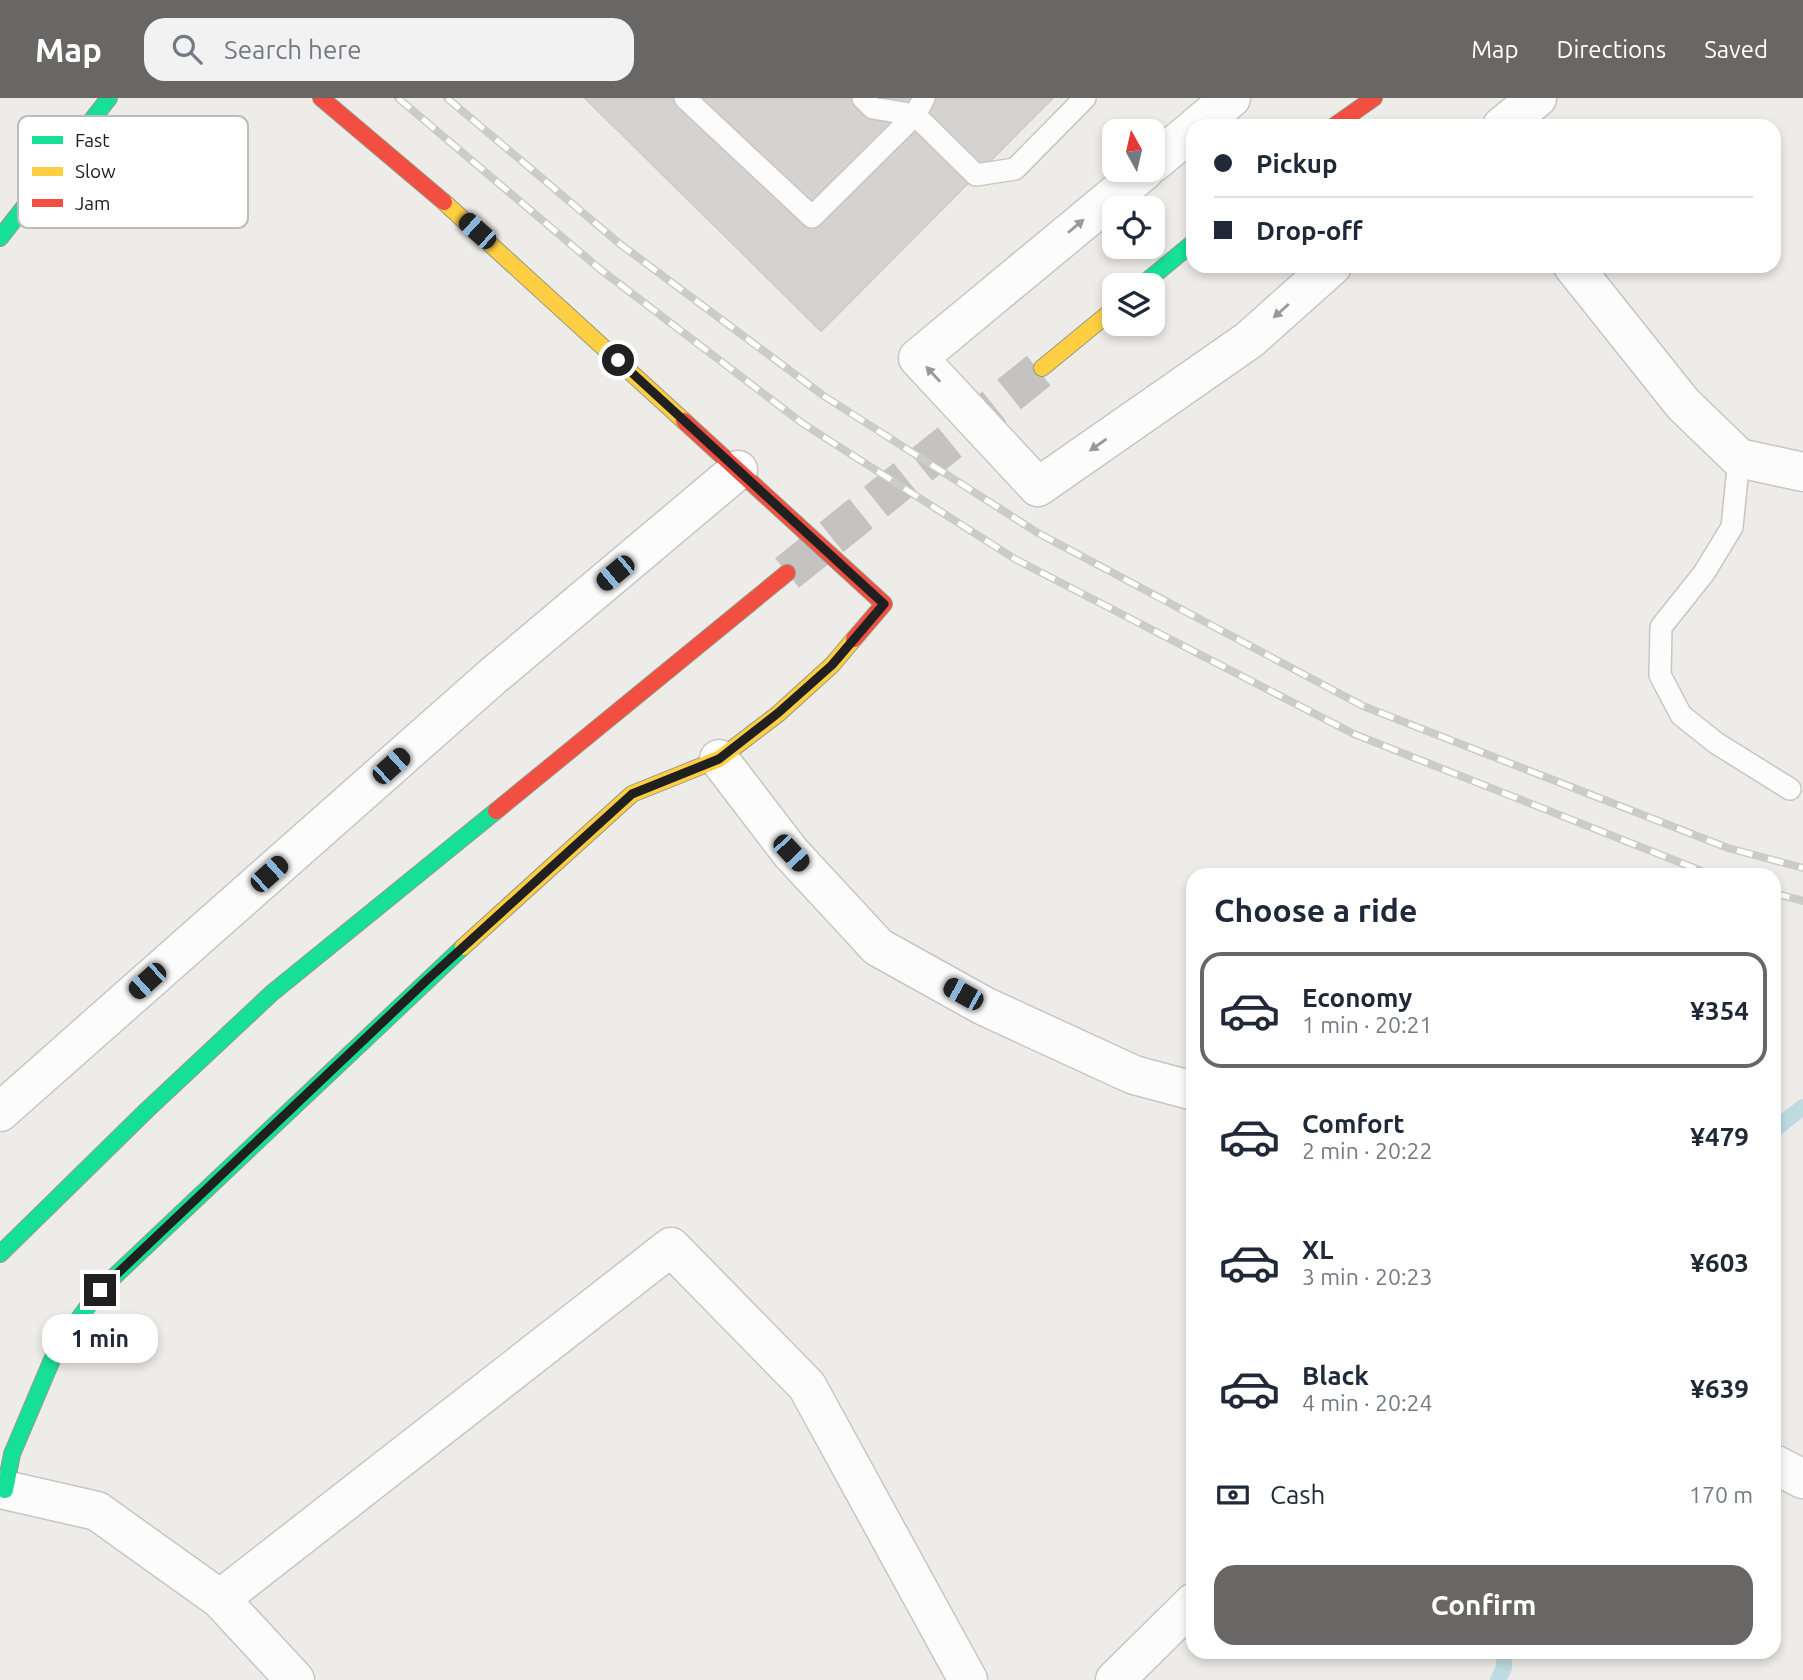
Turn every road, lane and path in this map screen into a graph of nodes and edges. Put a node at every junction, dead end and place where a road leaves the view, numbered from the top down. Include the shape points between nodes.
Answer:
1 (109, 98) edge
2 (321, 98) edge
3 (685, 98) edge
4 (863, 98) edge
5 (1085, 98) edge
6 (1231, 98) edge
7 (1374, 98) edge
8 (1537, 98) edge
9 (920, 106) edge
10 (95, 116) edge
11 (1206, 119) edge
12 (1344, 119) edge
13 (1511, 119) edge
14 (1186, 136) edge
15 (1166, 152) edge
16 (1131, 182) edge
17 (18, 215) edge
18 (0, 238) edge
19 (1186, 249) edge
20 (1157, 273) edge
21 (1324, 273) edge
22 (1579, 273) edge
23 (1102, 319) edge
24 (1042, 369) tunnel mouth
25 (1739, 458) junction
26 (738, 471) junction
27 (1803, 472) edge
28 (787, 573) tunnel mouth
29 (719, 759) junction
30 (1790, 789) dead end
31 (1186, 1089) edge
32 (0, 1112) edge
33 (0, 1254) edge
34 (1781, 1468) edge
35 (1803, 1479) edge
36 (3, 1489) edge
37 (220, 1599) junction
38 (1186, 1610) edge
39 (295, 1680) edge
40 (968, 1680) edge
41 (1115, 1680) edge

1 - 10 street
2 - 26 street via 456,212
3 - 9 lane via 812,217
4 - 9 lane via 873,108
5 - 9 lane via 1015,169 976,175
6 - 11 street
7 - 12 street
8 - 13 street
14 - 15 street
21 -> 16 street via 1249,340 1038,487 918,358
17 - 18 street
19 - 20 street
22 - 25 street via 1683,404
23 - 24 street
25 - 27 street
25 - 30 lane via 1731,527 1704,573 1661,627 1660,676 1681,715 1716,743
26 - 29 street via 884,604 832,665
26 - 32 street via 492,676
28 - 33 street via 271,993
29 - 31 street via 791,853 878,947 984,1006 1134,1075
29 - 36 street via 632,794 428,979 100,1290 57,1348 12,1454
34 - 35 street
36 - 37 street via 97,1511
37 - 39 street
37 - 40 street via 671,1247 807,1386
38 - 41 street

